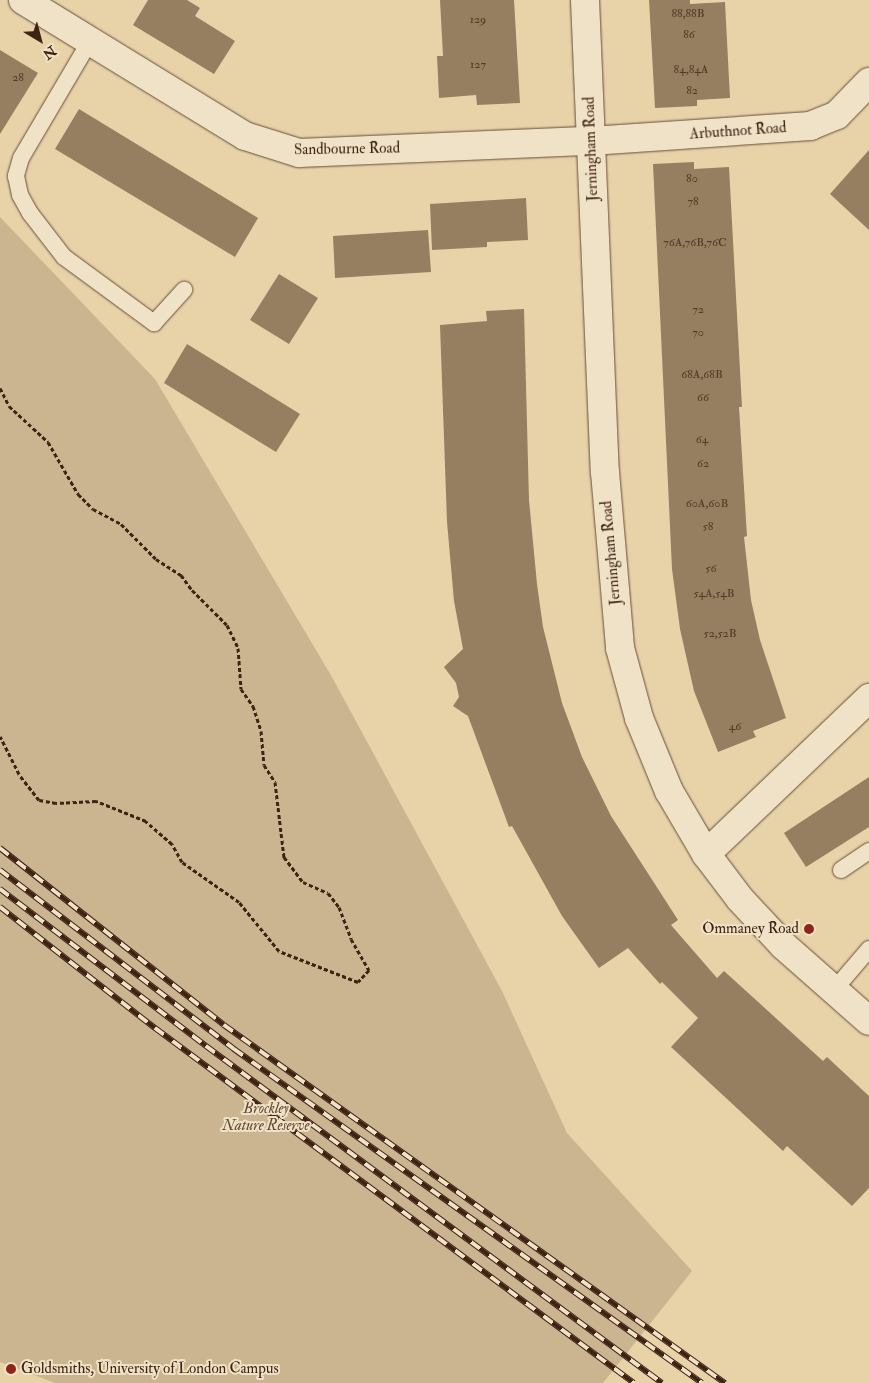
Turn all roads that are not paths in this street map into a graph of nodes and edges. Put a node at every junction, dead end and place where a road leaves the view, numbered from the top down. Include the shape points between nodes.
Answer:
1 (23, 0) edge
2 (585, 0) edge
3 (90, 41) junction
4 (869, 82) edge
5 (591, 141) junction
6 (184, 290) dead end
7 (869, 698) edge
8 (869, 851) edge
9 (706, 854) junction
10 (841, 870) dead end
11 (869, 949) edge
12 (834, 990) junction
13 (869, 1021) edge

1 - 3 street, Sandbourne Road
2 - 5 street, Jerningham Road
3 - 5 street, Sandbourne Road via 245,136 299,153
3 - 6 lane via 21,158 16,176 20,195 30,214 64,257 154,323
4 - 5 street, Arbuthnot Road via 837,115 810,126
5 - 9 street, Jerningham Road via 605,472 620,648 654,759
7 - 9 street
8 - 10 lane
9 - 12 street, Jerningham Road via 740,899 784,946
11 - 12 lane
12 - 13 street, Jerningham Road

